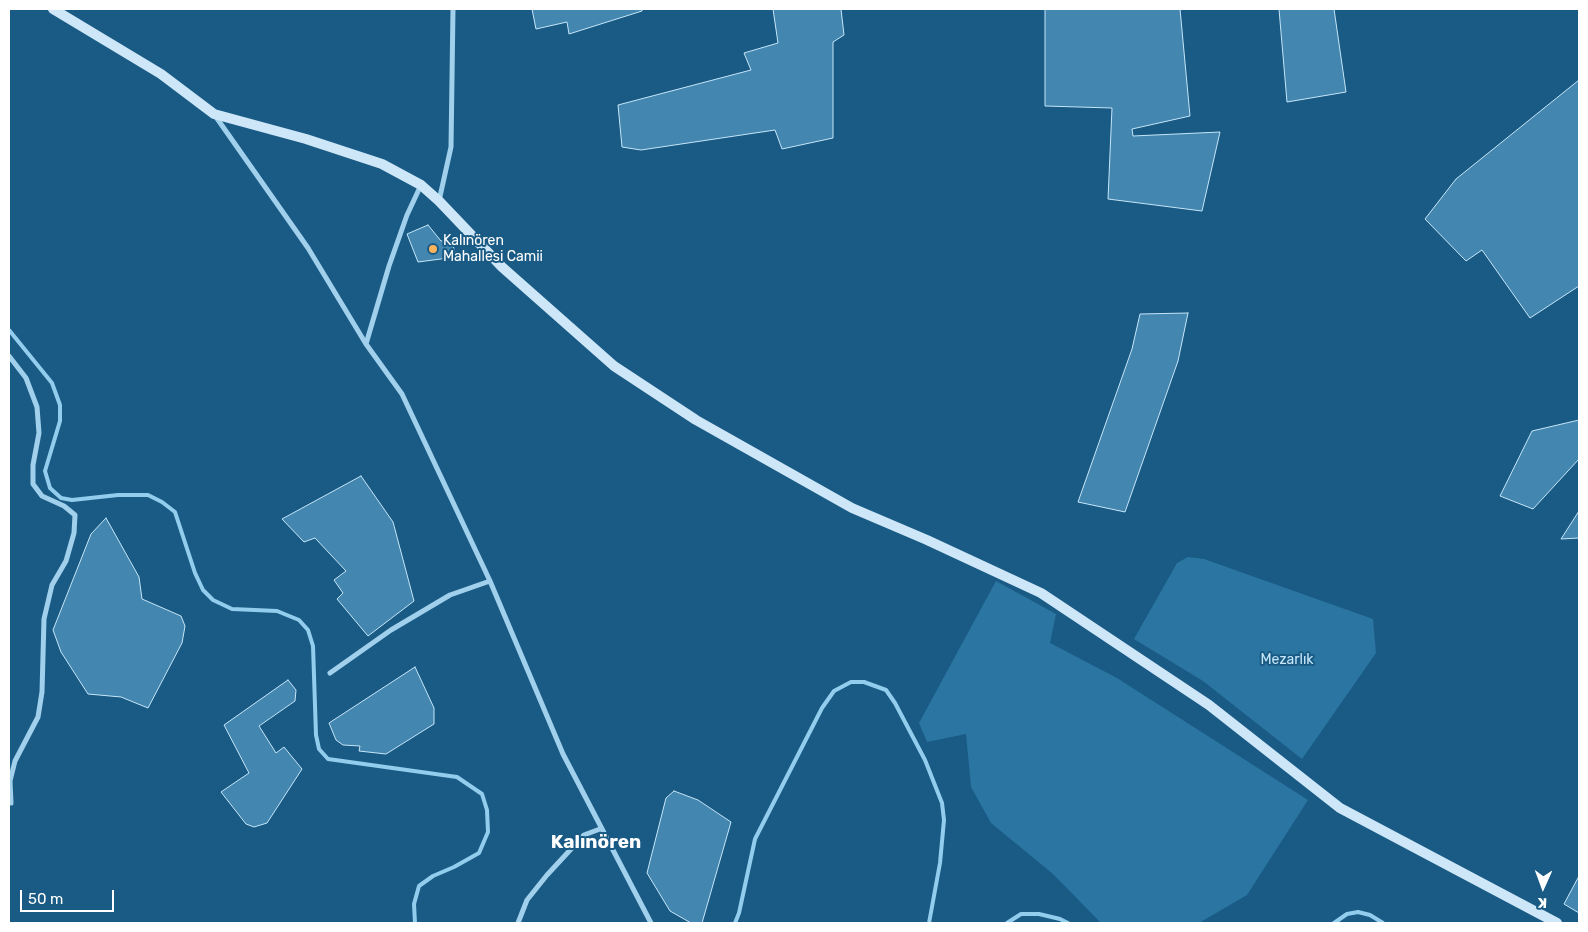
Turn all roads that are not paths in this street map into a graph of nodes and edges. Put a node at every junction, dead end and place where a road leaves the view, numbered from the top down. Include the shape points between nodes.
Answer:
1 (54, 9) edge
2 (453, 9) edge
3 (214, 114) junction
4 (421, 186) junction
5 (440, 201) junction
6 (366, 344) junction
7 (9, 356) edge
8 (490, 581) junction
9 (330, 673) dead end
10 (11, 803) dead end
11 (600, 830) junction
12 (518, 923) edge
13 (651, 923) edge
14 (1557, 923) edge

1 - 3 street via 161,74
2 - 5 street via 451,147
3 - 4 street via 382,164
3 - 6 street via 308,248
4 - 5 street
4 - 6 street via 389,266
5 - 14 street via 502,267 614,366 696,420 852,508 1041,594 1209,706 1340,808
6 - 8 street via 402,394
7 - 10 street via 26,378 36,407 39,433 33,484 42,496 75,515 66,561 52,585 44,619 38,717 15,761 10,781
8 - 9 street via 450,595 391,630
8 - 11 street via 562,754
11 - 12 street via 584,835 547,875 527,900
11 - 13 street

